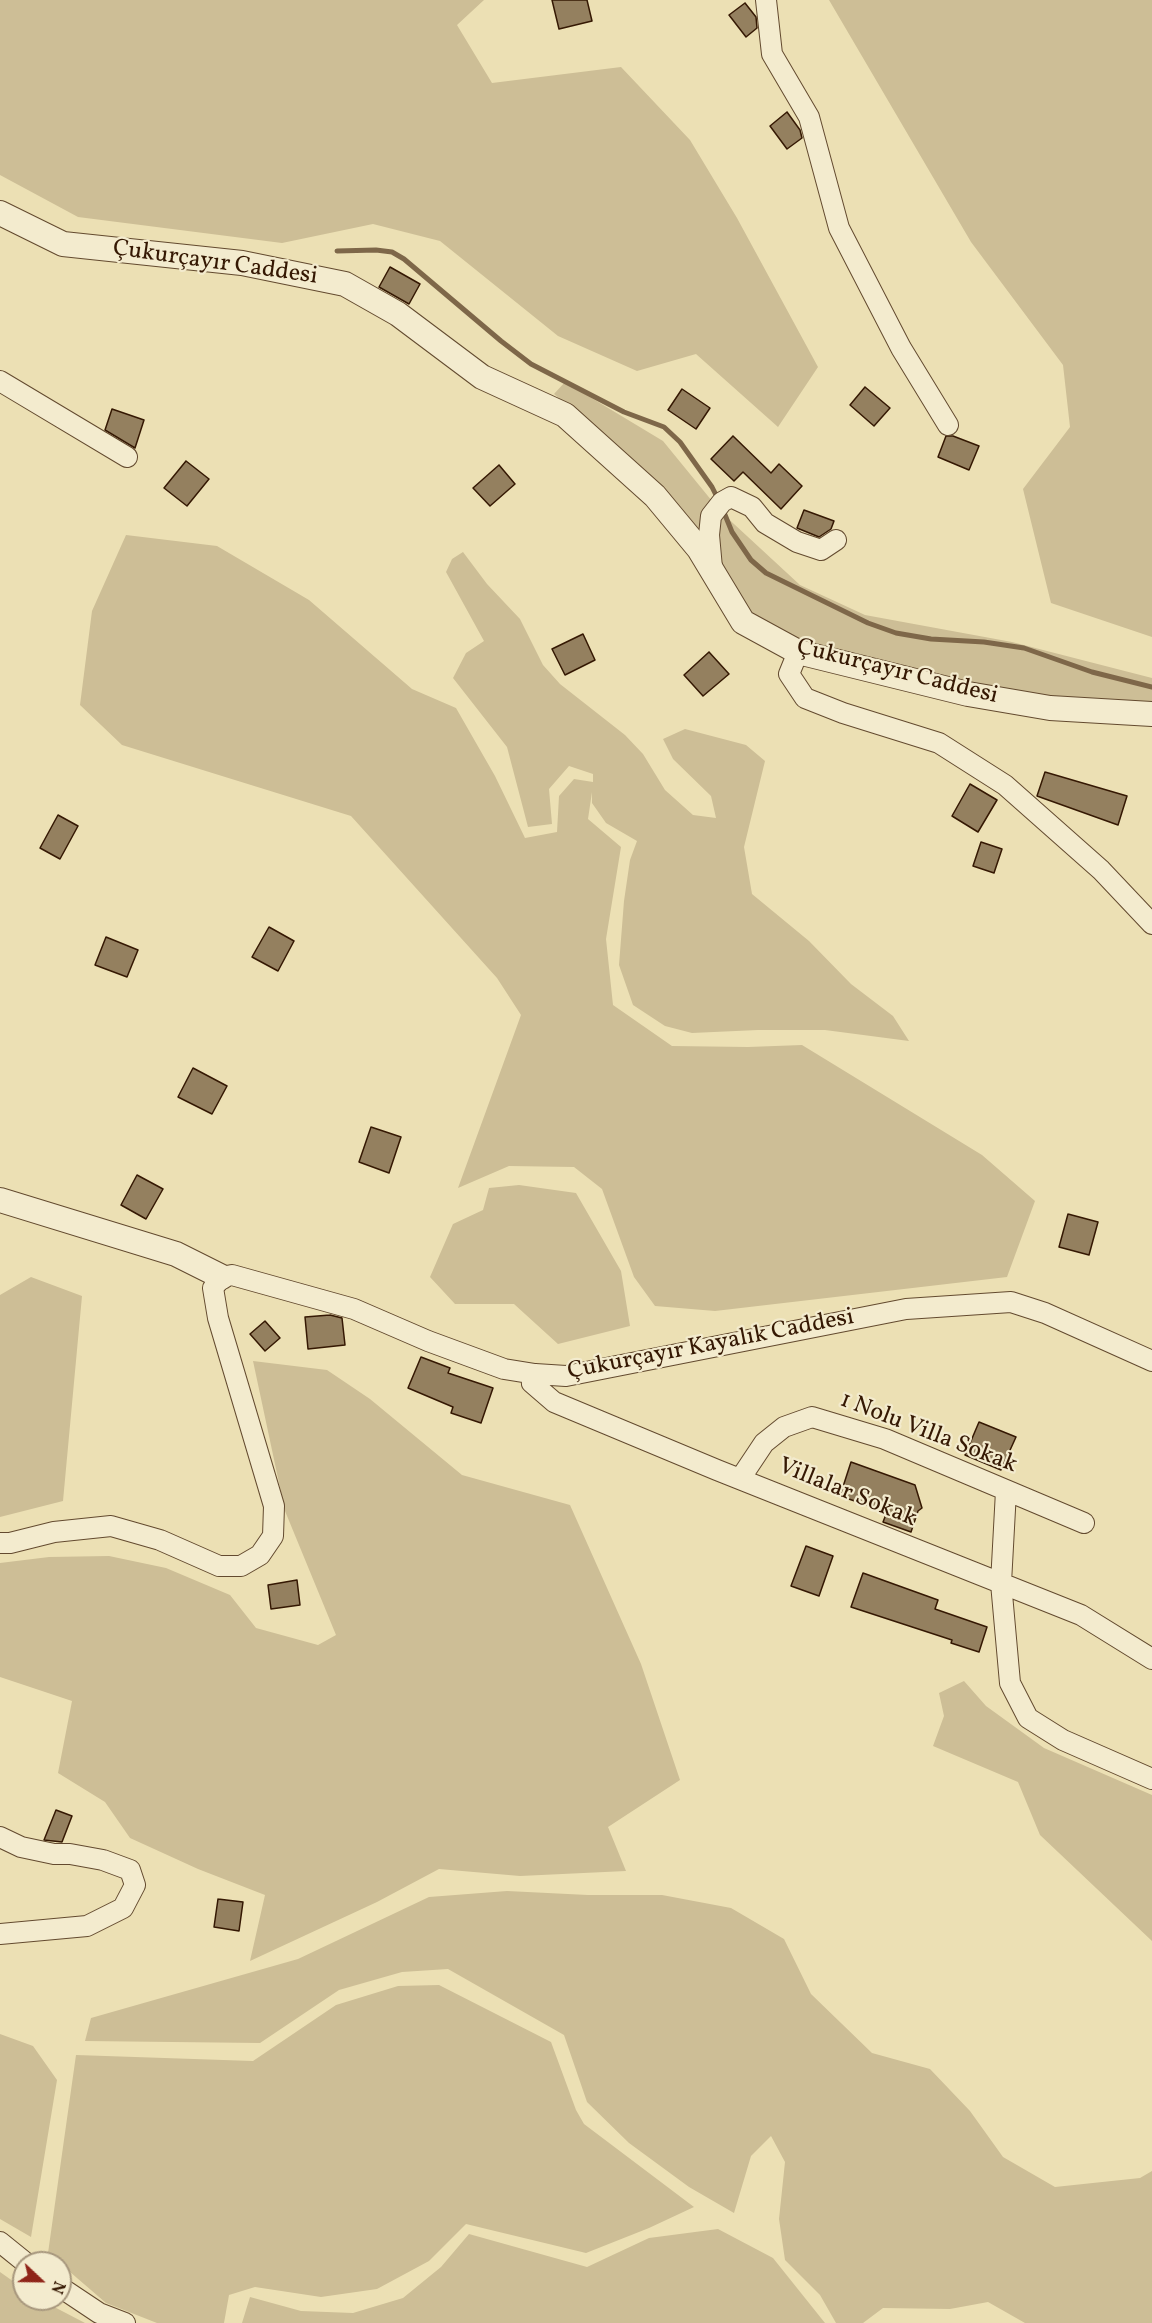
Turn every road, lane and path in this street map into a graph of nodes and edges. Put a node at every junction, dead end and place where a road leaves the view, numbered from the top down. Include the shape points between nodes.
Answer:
1 (766, 0) edge
2 (0, 213) edge
3 (0, 381) edge
4 (948, 424) dead end
5 (127, 457) dead end
6 (837, 540) dead end
7 (712, 571) junction
8 (798, 652) junction
9 (1152, 714) edge
10 (1152, 924) edge
11 (0, 1200) edge
12 (222, 1277) junction
13 (1152, 1360) edge
14 (535, 1374) junction
15 (740, 1479) junction
16 (1006, 1491) junction
17 (1084, 1523) dead end
18 (0, 1543) edge
19 (1001, 1583) junction
20 (1152, 1659) edge
21 (1152, 1779) edge
22 (0, 1837) edge
23 (0, 1934) edge
24 (0, 2242) edge
25 (12, 2252) edge
26 (72, 2296) edge
27 (125, 2323) edge

1 - 4 street via 772,54 809,117 840,228 901,348
2 - 7 street, Çukurçayır Caddesi via 63,244 242,263 345,284 398,314 482,377 565,415 655,496
3 - 5 street
6 - 7 street via 821,550 797,542 765,523 752,507 731,497 711,516
7 - 8 street, Çukurçayır Caddesi via 743,622
8 - 9 street, Çukurçayır Caddesi via 968,694 1050,708
8 - 10 street via 789,674 805,698 939,744 1005,785 1101,870
11 - 12 street, Çukurçayır Kayalık Caddesi via 176,1254
12 - 14 street, Çukurçayır Kayalık Caddesi via 232,1275 354,1309 504,1370
12 - 18 street via 213,1288 218,1317 274,1506 273,1536 260,1555 241,1566 219,1566 160,1540 111,1526
13 - 14 street, Çukurçayır Kayalık Caddesi via 1011,1302 906,1309 566,1376
14 - 15 street, Villalar Sokak via 532,1383 554,1402
15 - 16 street, 1 Nolu Villa Sokak via 764,1443 784,1427 812,1417 885,1439
15 - 19 street, Villalar Sokak
16 - 17 street, 1 Nolu Villa Sokak
16 - 19 street
19 - 20 street, Villalar Sokak via 1081,1616
19 - 21 street via 1010,1683 1028,1718 1063,1740
22 - 23 street via 21,1848 103,1860 130,1869 135,1885 123,1908 87,1926
24 - 25 street
26 - 27 street via 99,2313

